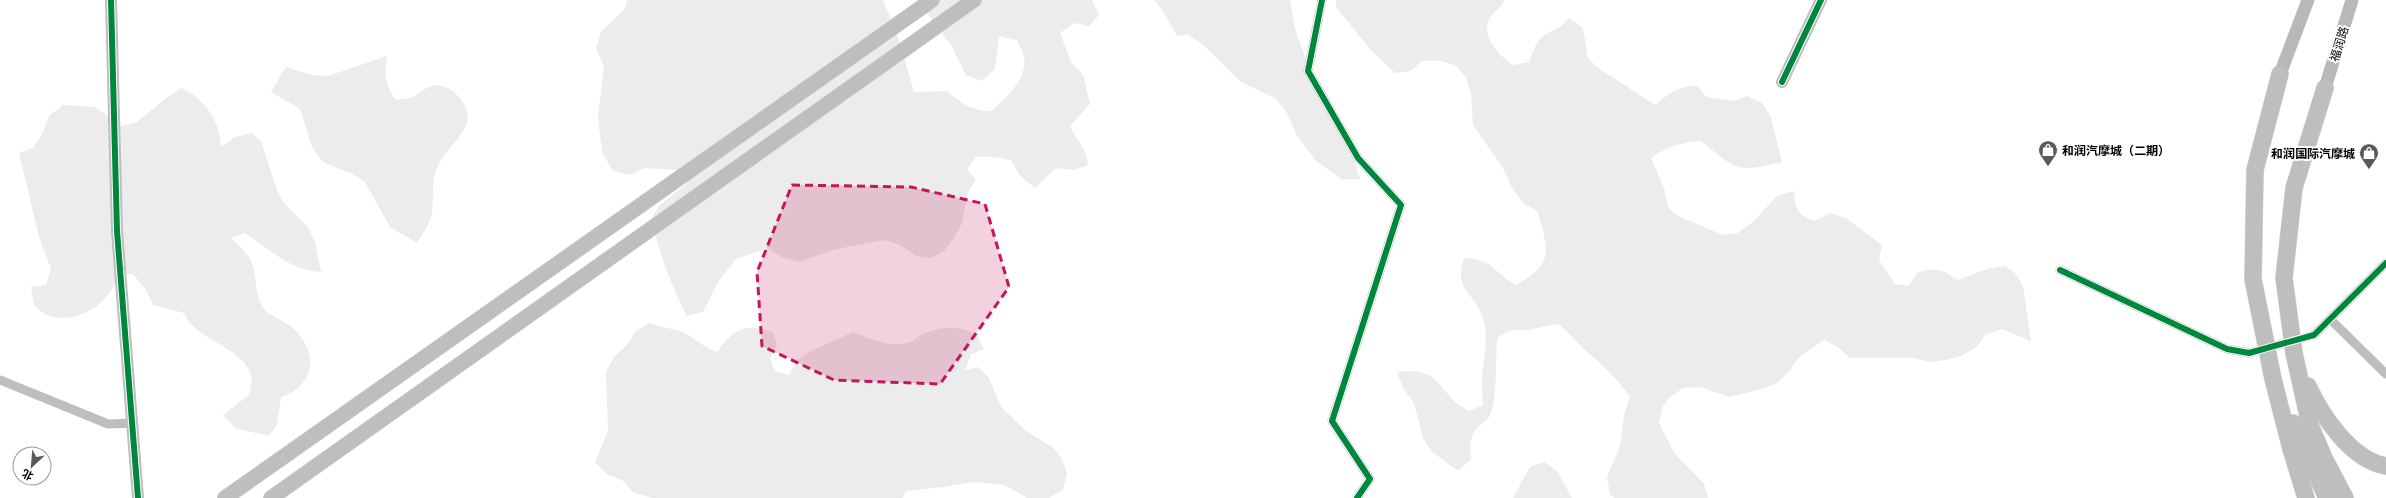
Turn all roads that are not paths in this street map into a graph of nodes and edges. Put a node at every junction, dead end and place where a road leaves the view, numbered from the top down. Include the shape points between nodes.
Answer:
1 (112, 0) edge
2 (932, 0) edge
3 (974, 0) edge
4 (1322, 0) edge
5 (1821, 0) edge
6 (2308, 0) edge
7 (2352, 0) edge
8 (2280, 74) joint
9 (1782, 82) dead end
10 (2325, 88) joint
11 (2386, 263) edge
12 (2060, 270) dead end
13 (2331, 320) junction
14 (2314, 335) tunnel mouth
15 (2249, 353) tunnel mouth
16 (2294, 353) junction
17 (2386, 374) edge
18 (2274, 379) junction
19 (0, 380) edge
20 (133, 423) junction
21 (2386, 466) edge
22 (138, 498) edge
23 (225, 498) edge
24 (271, 498) edge
25 (1357, 498) edge
26 (2306, 498) edge
27 (2327, 498) edge
28 (2345, 498) edge

1 - 20 street via 117,231
2 - 23 main road
3 - 24 main road
4 - 25 street via 1308,71 1358,158 1401,205 1332,421 1370,479
5 - 9 street
6 - 8 main road
7 - 10 main road, 福润路
8 - 18 highway via 2255,170 2253,272
10 - 16 highway via 2294,188 2284,278
11 - 13 street
12 - 15 street via 2228,349
13 - 14 street
13 - 17 street
16 - 21 highway via 2317,405 2334,429 2355,451
16 - 28 highway via 2310,425
18 - 26 highway
18 - 27 highway
19 - 20 street via 108,424
20 - 22 street

